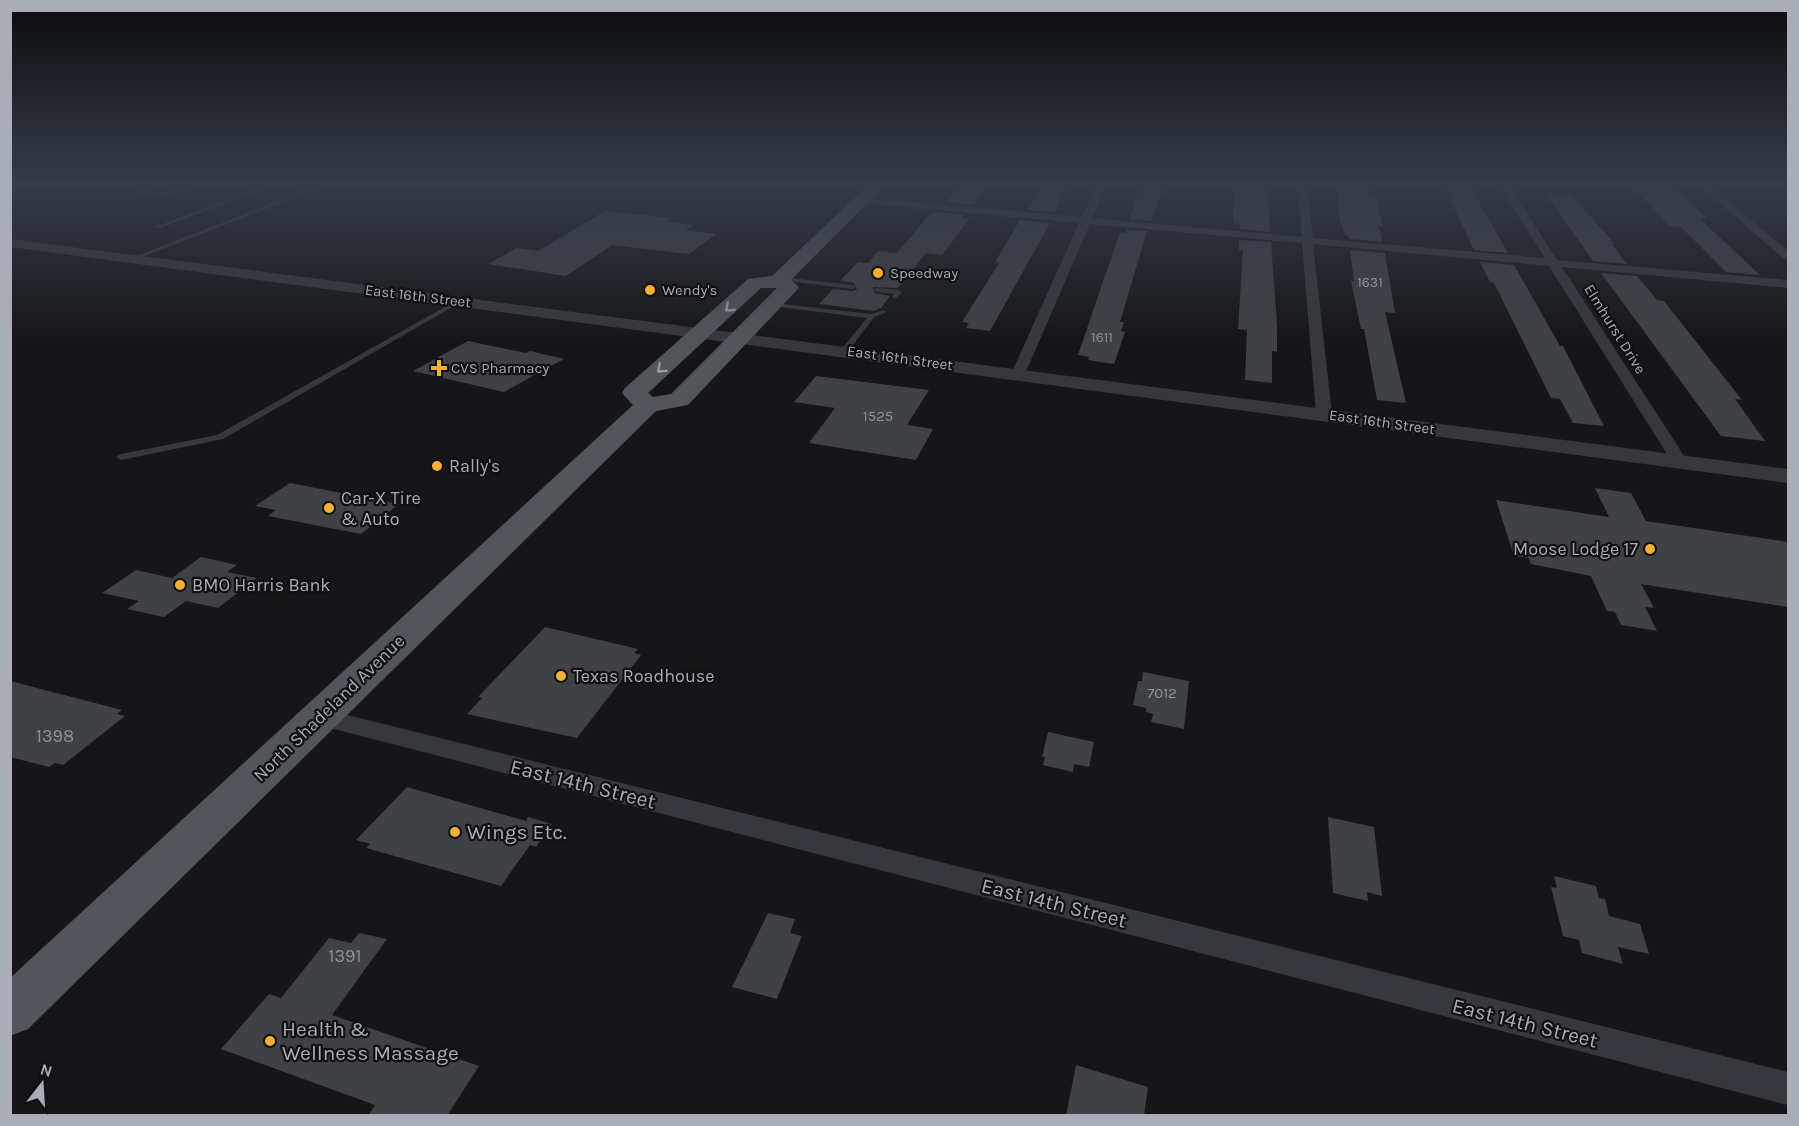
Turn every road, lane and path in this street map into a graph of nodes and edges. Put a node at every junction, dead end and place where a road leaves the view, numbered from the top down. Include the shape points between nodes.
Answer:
1 (189, 237) edge
2 (824, 237) edge
3 (1079, 237) edge
4 (1269, 237) edge
5 (1307, 237) edge
6 (1537, 237) edge
7 (1764, 237) edge
8 (1307, 240) junction
9 (10, 243) edge
10 (1788, 257) edge
11 (132, 259) junction
12 (1554, 263) junction
13 (779, 280) junction
14 (1788, 284) edge
15 (854, 287) dead end
16 (876, 290) dead end
17 (895, 297) dead end
18 (459, 301) junction
19 (774, 305) junction
20 (883, 312) dead end
21 (872, 316) junction
22 (702, 332) junction
23 (741, 337) junction
24 (844, 351) junction
25 (1018, 374) junction
26 (648, 405) junction
27 (1324, 414) junction
28 (121, 457) dead end
29 (1680, 462) junction
30 (1788, 476) edge
31 (319, 717) junction
32 (10, 1012) edge
33 (1788, 1089) edge

1 - 11 lane
2 - 13 main road
3 - 25 street
4 - 8 street
5 - 8 street
6 - 12 street, Elmhurst Drive
7 - 10 street
8 - 12 street
8 - 27 street
9 - 11 street, East 16th Street
11 - 18 street, East 16th Street
12 - 14 street
12 - 29 street, Elmhurst Drive
13 - 15 lane
13 - 19 main road via 789,287
13 -> 22 main road via 755,283
16 - 17 lane via 899,292
18 - 22 street, East 16th Street
18 - 28 lane via 220,437
19 - 21 lane
19 - 23 main road
20 - 21 lane
21 - 24 lane
22 - 23 street, East 16th Street
22 -> 26 main road via 634,393
23 - 24 street, East 16th Street
23 - 26 main road via 679,400
24 - 25 street, East 16th Street
25 - 27 street, East 16th Street
26 - 31 main road, North Shadeland Avenue
27 - 29 street, East 16th Street
29 - 30 street, East 16th Street
31 - 32 main road, North Shadeland Avenue
31 - 33 street, East 14th Street

